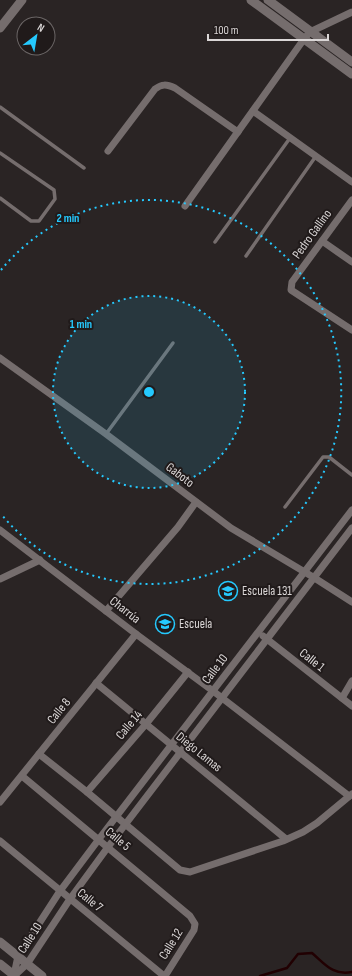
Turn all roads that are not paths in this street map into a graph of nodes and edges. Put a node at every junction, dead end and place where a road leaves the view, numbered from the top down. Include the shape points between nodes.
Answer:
1 (22, 0) edge
2 (251, 0) edge
3 (268, 0) edge
4 (352, 12) edge
5 (0, 28) edge
6 (307, 35) junction
7 (352, 62) edge
8 (352, 74) edge
9 (0, 107) edge
10 (253, 111) junction
11 (238, 132) junction
12 (290, 138) junction
13 (108, 152) dead end
14 (0, 153) edge
15 (316, 156) junction
16 (84, 168) dead end
17 (352, 182) edge
18 (0, 198) edge
19 (352, 200) edge
20 (185, 206) dead end
21 (322, 241) junction
22 (215, 242) dead end
23 (246, 256) dead end
24 (352, 262) edge
25 (352, 330) edge
26 (173, 343) dead end
27 (0, 358) edge
28 (106, 434) junction
29 (352, 475) edge
30 (196, 502) junction
31 (285, 506) dead end
32 (352, 510) edge
33 (352, 528) edge
34 (0, 530) edge
35 (40, 560) junction
36 (304, 572) junction
37 (313, 577) junction
38 (0, 578) edge
39 (352, 602) edge
40 (106, 611) junction
41 (258, 632) junction
42 (136, 634) junction
43 (266, 639) junction
44 (188, 672) junction
45 (352, 681) edge
46 (96, 683) junction
47 (213, 691) junction
48 (222, 698) junction
49 (342, 698) junction
50 (352, 706) edge
51 (146, 724) junction
52 (172, 745) junction
53 (181, 752) junction
54 (39, 754) junction
55 (22, 776) junction
56 (87, 792) junction
57 (351, 795) edge
58 (0, 802) edge
59 (116, 816) junction
60 (126, 824) junction
61 (99, 839) junction
62 (286, 839) junction
63 (0, 841) edge
64 (108, 847) junction
65 (60, 891) junction
66 (70, 899) junction
67 (195, 924) joint
68 (0, 942) edge
69 (18, 956) junction
70 (0, 964) edge
71 (27, 964) junction
72 (14, 976) edge
73 (42, 976) edge
74 (165, 976) edge

1 - 5 street
2 - 6 street
3 - 6 street
4 - 6 street
6 - 7 street
6 - 8 street
6 - 10 street
9 - 16 lane
10 - 11 street
10 - 12 street
11 - 13 street via 167,84 155,89
11 - 20 street
12 - 15 street
12 - 22 lane
14 - 18 lane via 54,190 55,199 38,221 31,221
15 - 17 street
15 - 23 lane
19 - 21 street, Pedro Gallino
21 - 24 street
21 - 25 street, Pedro Gallino via 292,282 291,290
26 - 28 lane
27 - 28 street, Gaboto
28 - 30 street, Gaboto
29 - 31 lane via 329,457 323,457
30 - 36 street, Gaboto via 231,528
30 - 40 street via 178,527
32 - 36 street, Calle 10
33 - 37 street, Calle 10
34 - 35 street, Charrúa
35 - 38 street
35 - 40 street, Charrúa
36 - 37 street, Gaboto
36 - 41 street, Calle 10
37 - 39 street, Gaboto
37 - 43 street, Calle 10
40 - 42 street, Charrúa
41 - 43 street, Calle 1
41 - 47 street, Calle 10
42 - 44 street, Charrúa
42 - 46 street, Calle 8
43 - 48 street, Calle 10
43 - 49 street, Calle 1
44 - 47 street, Charrúa
44 - 51 street, Calle 14
45 - 49 street
46 - 51 street, Diego Lamas
46 - 54 street, Calle 8
47 - 48 street, Charrúa
47 - 52 street, Calle 10
48 - 53 street, Calle 10
48 - 57 street, Charrúa
49 - 50 street, Calle 1
51 - 52 street, Diego Lamas
51 - 56 street, Calle 14
52 - 53 street, Diego Lamas
52 - 59 street, Calle 10
53 - 60 street, Calle 10
53 - 62 street, Diego Lamas
54 - 55 street, Calle 8
54 - 56 street
55 - 58 street, Calle 8
55 - 61 street, Calle 5
56 - 59 street
57 - 62 street via 317,823
59 - 60 street
59 - 61 street, Calle 10
60 - 62 street via 180,870 190,872
60 - 64 street, Calle 10
61 - 64 street, Calle 5
61 - 65 street, Calle 10
63 - 65 street, Calle 7
64 - 66 street, Calle 10
64 - 67 street, Calle 5 via 190,916
65 - 66 street, Calle 7
65 - 69 street, Calle 10
66 - 71 street, Calle 10
66 - 74 street, Calle 7
67 - 74 street, Calle 12 via 194,930
68 - 69 street
69 - 71 street
69 - 72 street, Calle 10
70 - 72 street
71 - 72 street, Calle 10
71 - 73 street

